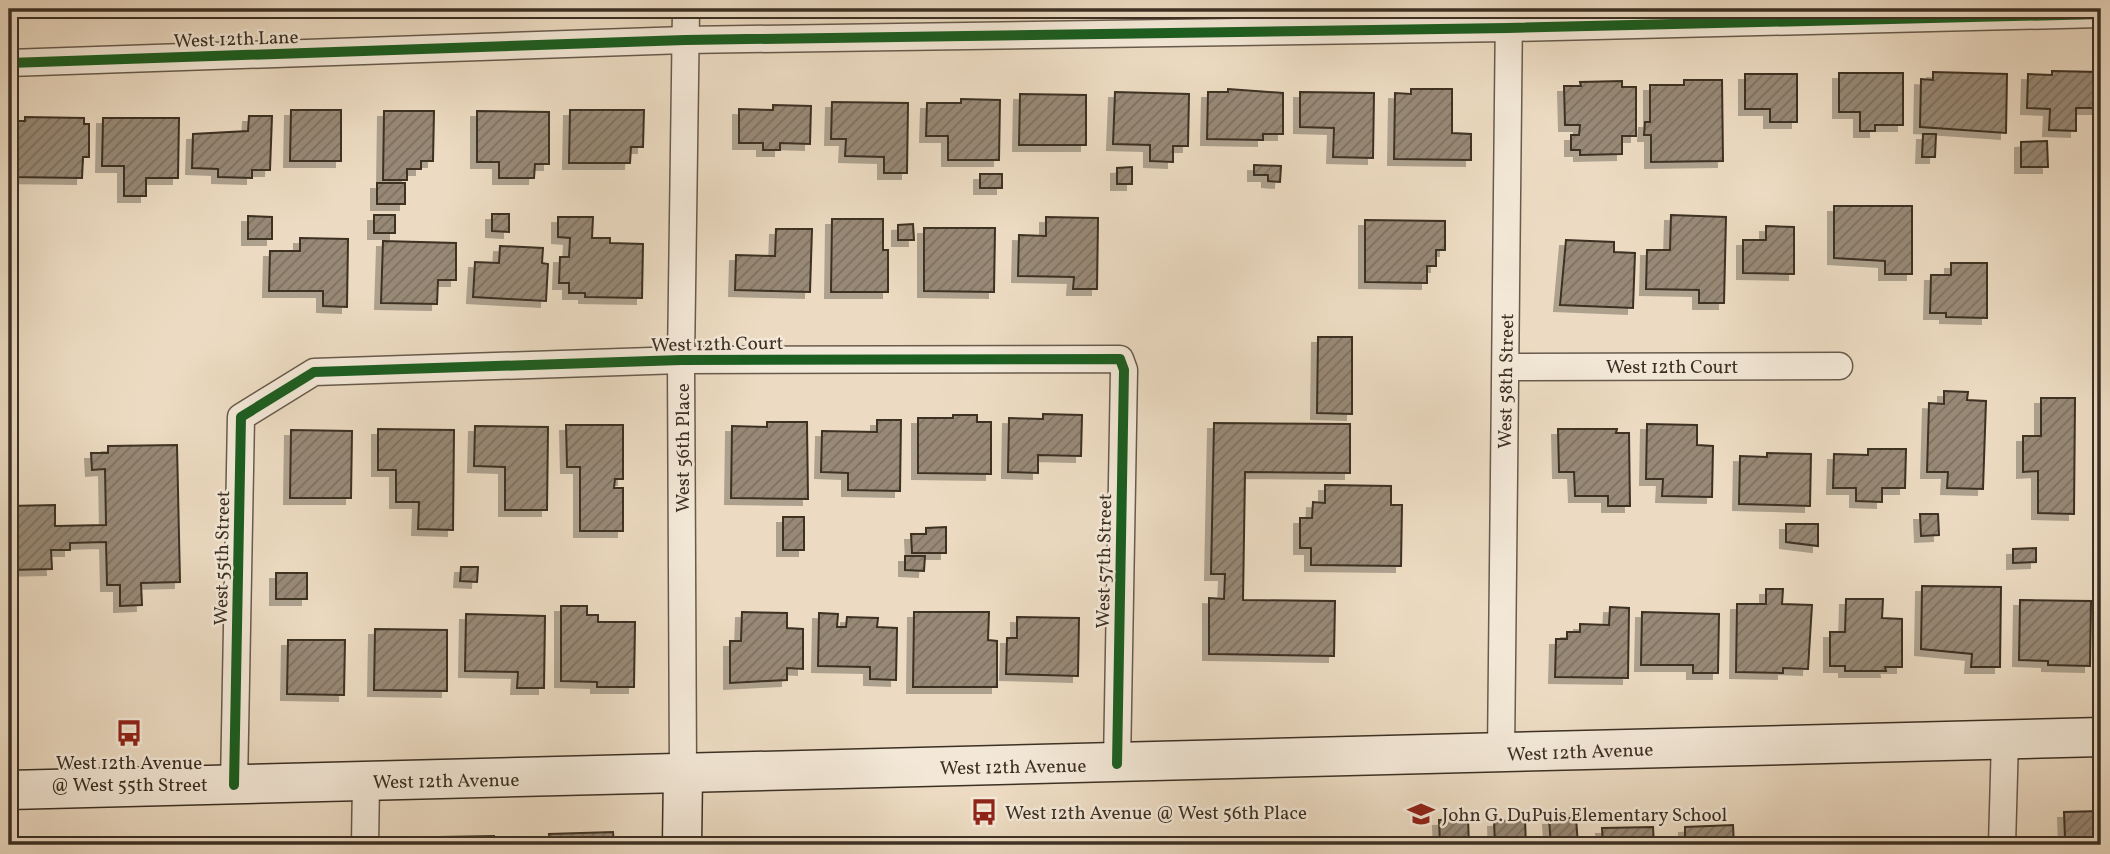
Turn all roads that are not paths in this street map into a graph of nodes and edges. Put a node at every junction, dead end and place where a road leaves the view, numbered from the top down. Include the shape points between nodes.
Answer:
1 (686, 9) edge
2 (2101, 14) edge
3 (1509, 18) edge
4 (685, 40) junction
5 (9, 63) edge
6 (1120, 359) joint
7 (681, 360) junction
8 (1839, 366) dead end
9 (1506, 367) junction
10 (314, 372) joint
11 (2101, 737) edge
12 (2005, 739) junction
13 (1501, 754) junction
14 (1117, 764) junction
15 (683, 774) junction
16 (366, 782) junction
17 (234, 785) junction
18 (9, 790) edge
19 (365, 845) edge
20 (682, 845) edge
21 (2002, 845) edge

1 - 4 street, West 56th Place
2 - 3 street, West 12th Lane
3 - 4 street, West 12th Lane
3 - 9 street, West 58th Street
4 - 5 street, West 12th Lane
4 - 7 street, West 56th Place
6 - 7 street, West 12th Court
6 - 14 street, West 57th Street via 1124,370
7 - 10 street, West 12th Court
7 - 15 street, West 56th Place
8 - 9 street, West 12th Court
9 - 13 street, West 58th Street
10 - 17 street, West 55th Street via 241,417
11 - 12 main road, West 12th Avenue
12 - 13 main road, West 12th Avenue
12 - 21 street
13 - 14 main road, West 12th Avenue
14 - 15 main road, West 12th Avenue
15 - 16 main road, West 12th Avenue
15 - 20 main road, West 56th Place
16 - 17 main road, West 12th Avenue
16 - 19 street
17 - 18 main road, West 12th Avenue

